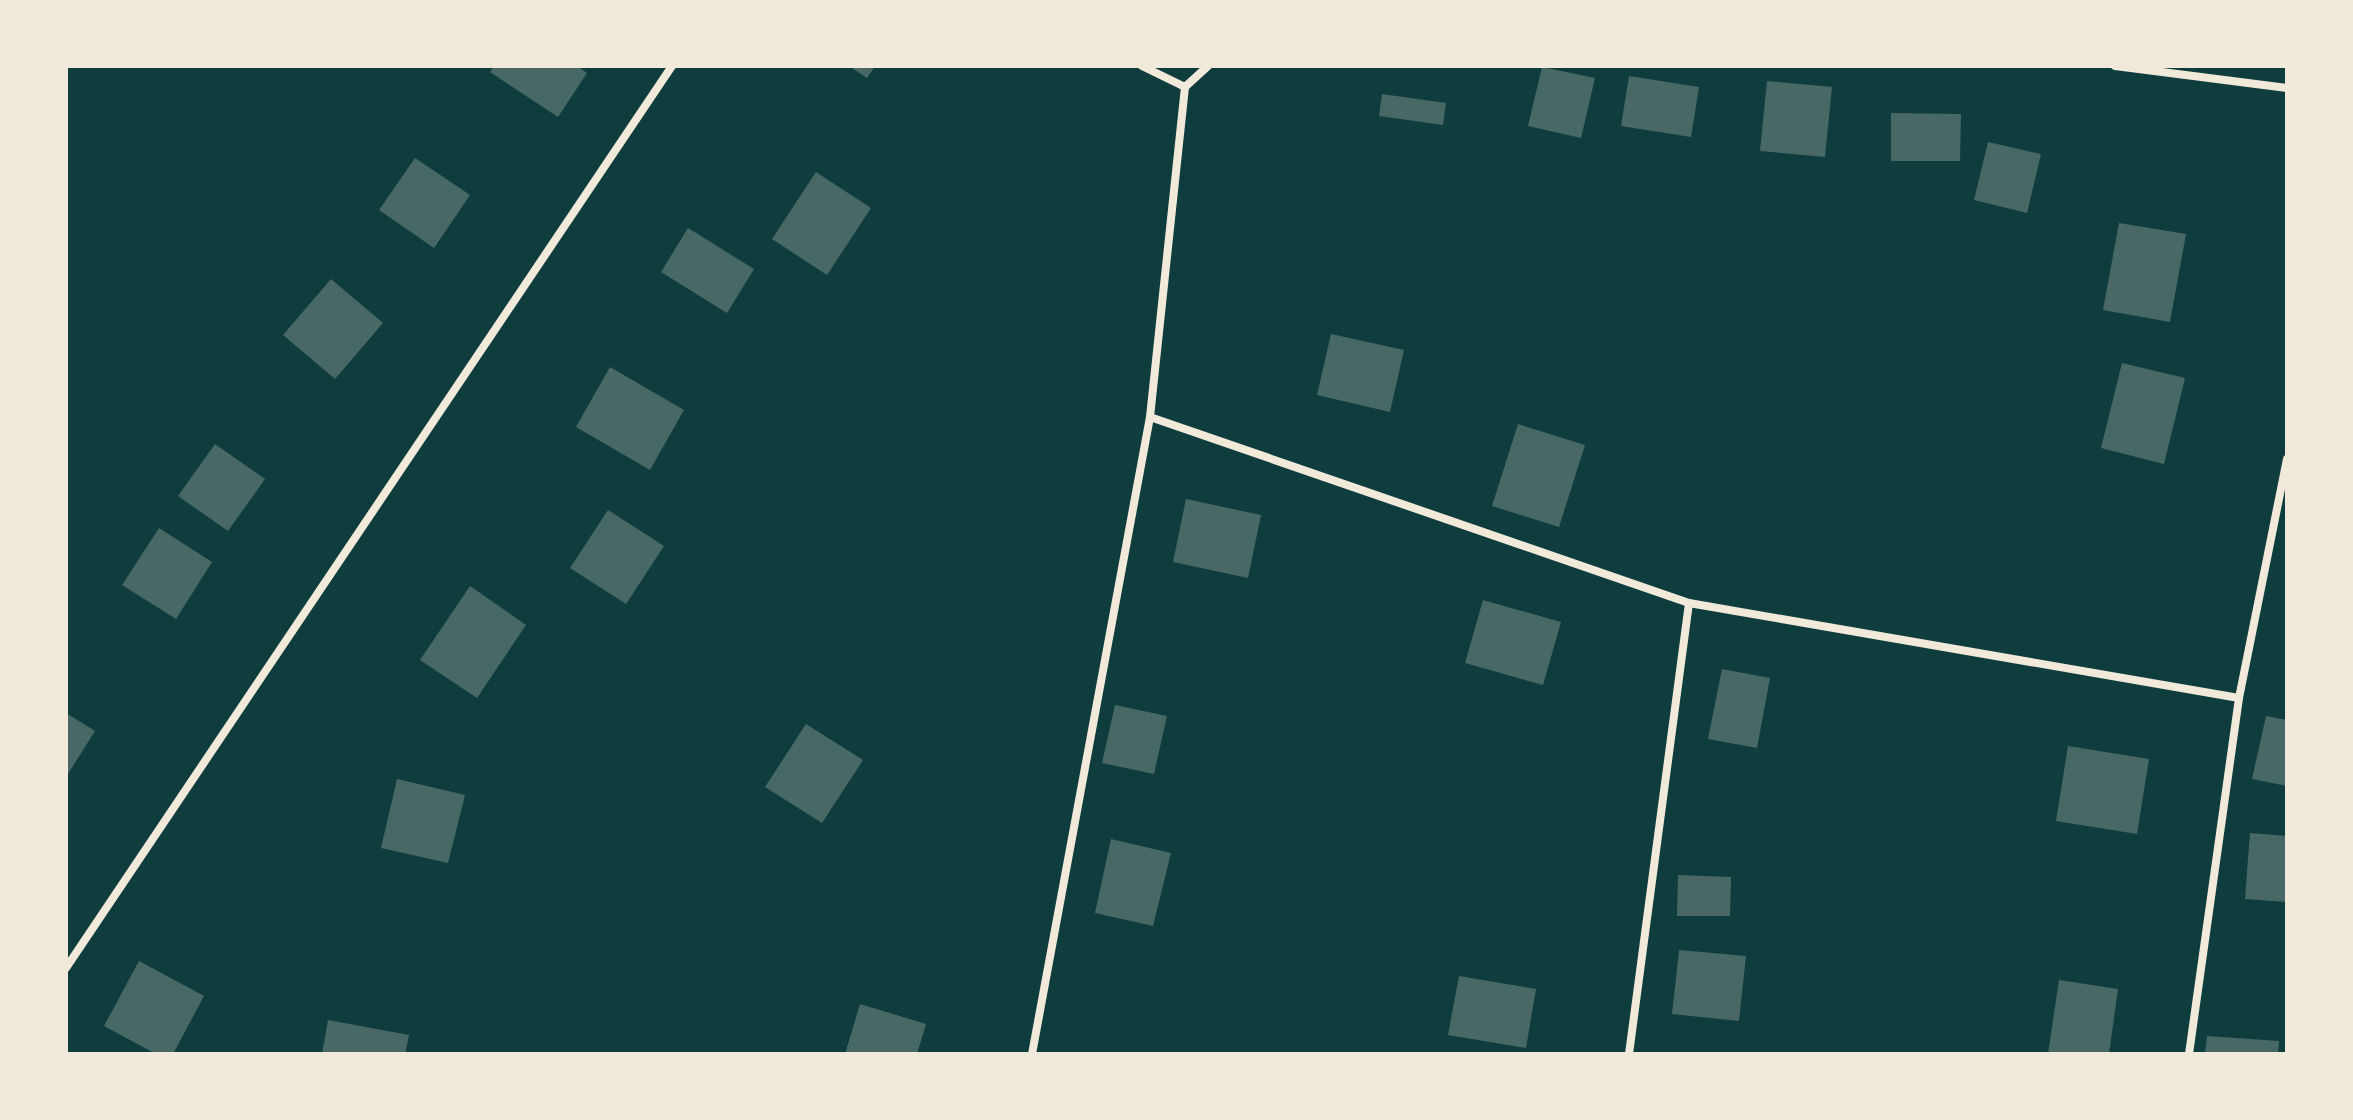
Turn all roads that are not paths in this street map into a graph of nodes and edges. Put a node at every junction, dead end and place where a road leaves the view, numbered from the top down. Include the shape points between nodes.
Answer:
1 (672, 66) edge
2 (1142, 66) edge
3 (1208, 66) edge
4 (2115, 66) edge
5 (1185, 87) junction
6 (2287, 88) edge
7 (1150, 417) junction
8 (2287, 459) edge
9 (1689, 603) junction
10 (2239, 698) junction
11 (66, 968) edge
12 (1032, 1054) edge
13 (1629, 1054) edge
14 (2189, 1054) edge

1 - 11 street
2 - 5 street
3 - 5 street
4 - 6 street
5 - 7 street
7 - 9 street
7 - 12 street
8 - 10 street
9 - 10 street
9 - 13 street
10 - 14 street

